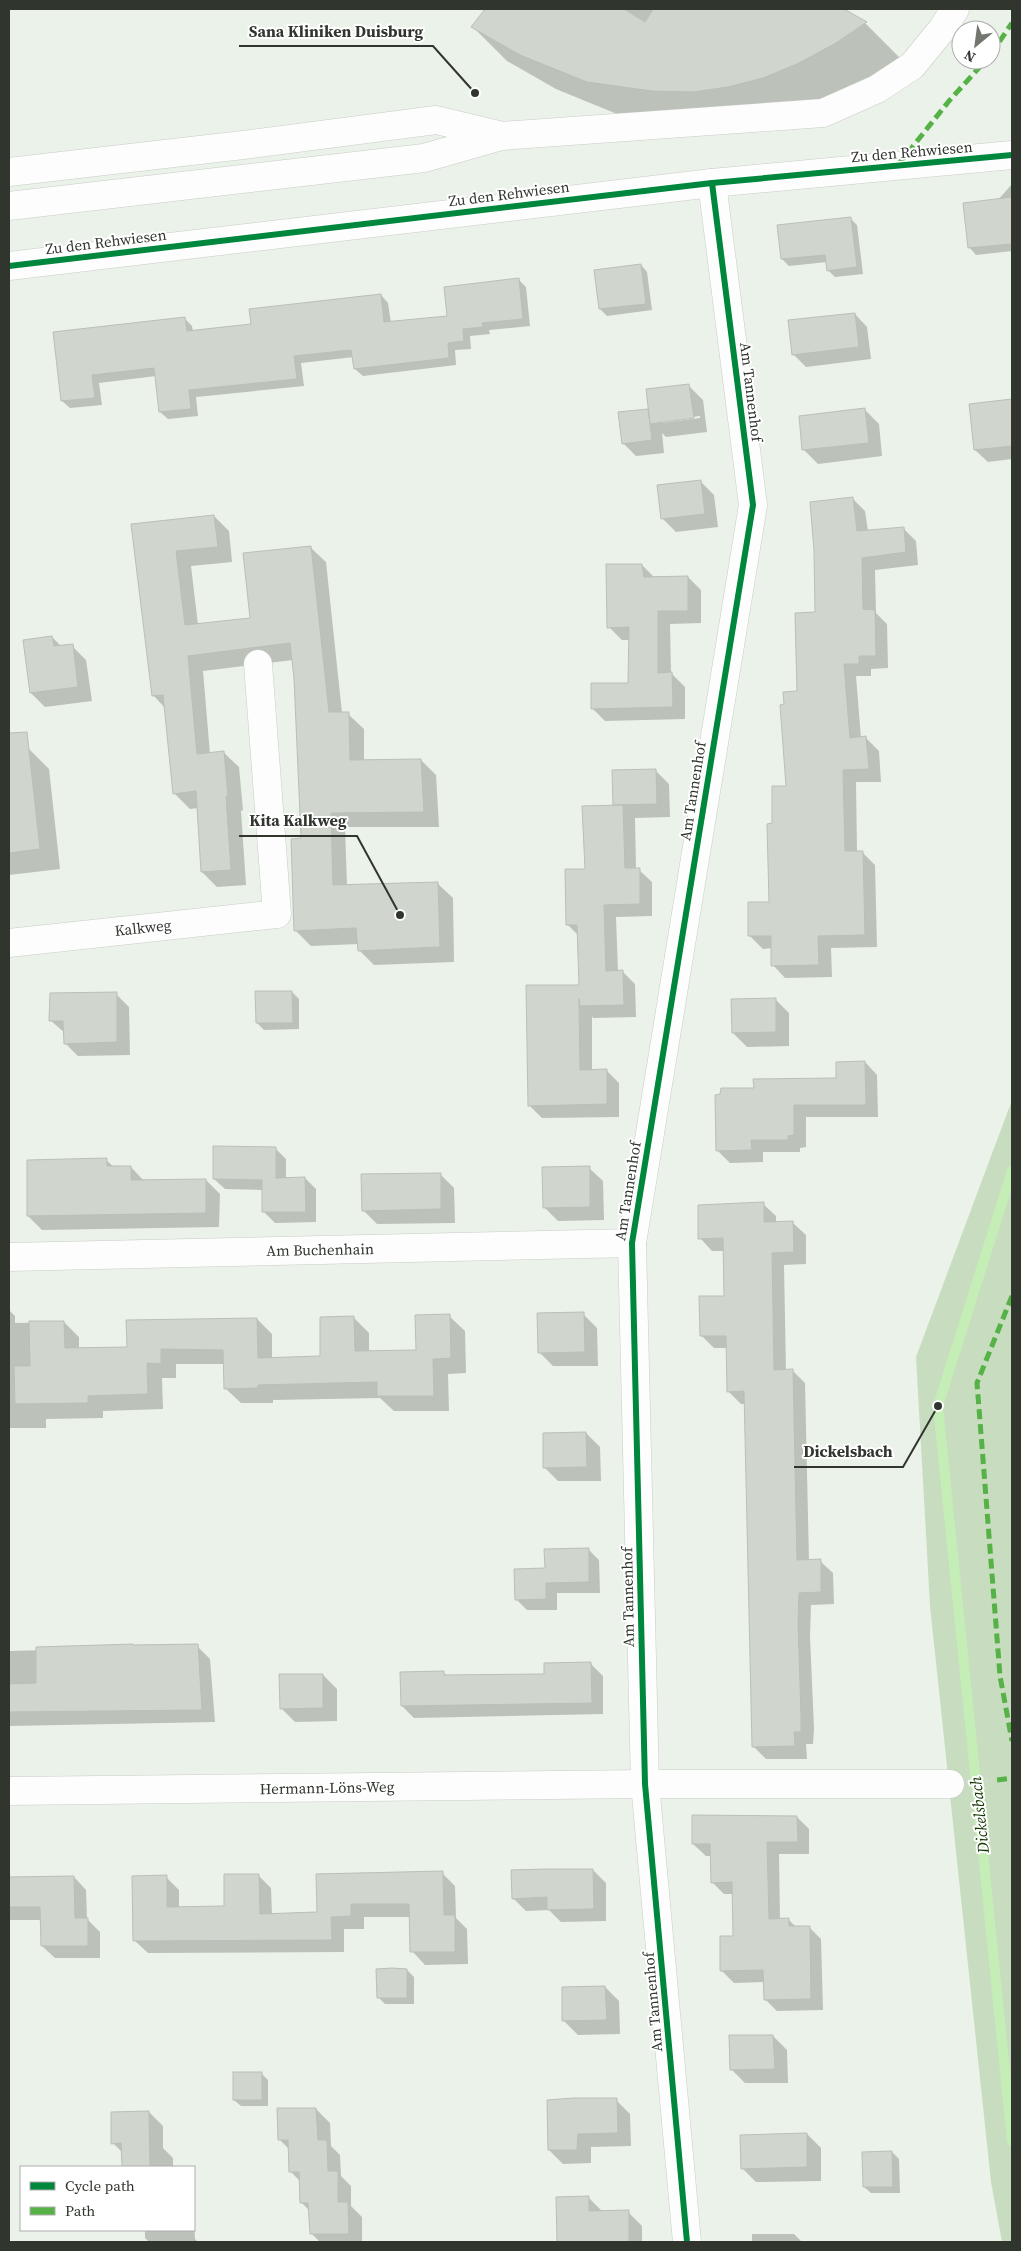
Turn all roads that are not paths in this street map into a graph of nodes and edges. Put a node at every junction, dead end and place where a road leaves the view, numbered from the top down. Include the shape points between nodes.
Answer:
1 (955, 9) edge
2 (501, 136) junction
3 (168, 153) junction
4 (1012, 155) edge
5 (9, 172) edge
6 (712, 183) junction
7 (164, 189) junction
8 (9, 206) edge
9 (9, 266) edge
10 (258, 664) dead end
11 (9, 943) edge
12 (632, 1243) junction
13 (9, 1257) edge
14 (645, 1784) junction
15 (950, 1784) dead end
16 (9, 1791) edge
17 (687, 2242) edge

1 - 2 street via 912,66 878,89 823,113
2 - 3 street via 436,120
2 - 7 street via 424,158
3 - 5 street
3 - 7 street
4 - 6 street, Zu den Rehwiesen
6 - 9 street, Zu den Rehwiesen
6 - 12 street, Am Tannenhof via 753,506
7 - 8 street
10 - 11 street, Kalkweg via 277,914
12 - 13 street, Am Buchenhain
12 - 14 street, Am Tannenhof
14 - 15 street, Hermann-Löns-Weg
14 - 16 street, Hermann-Löns-Weg
14 - 17 street, Am Tannenhof

